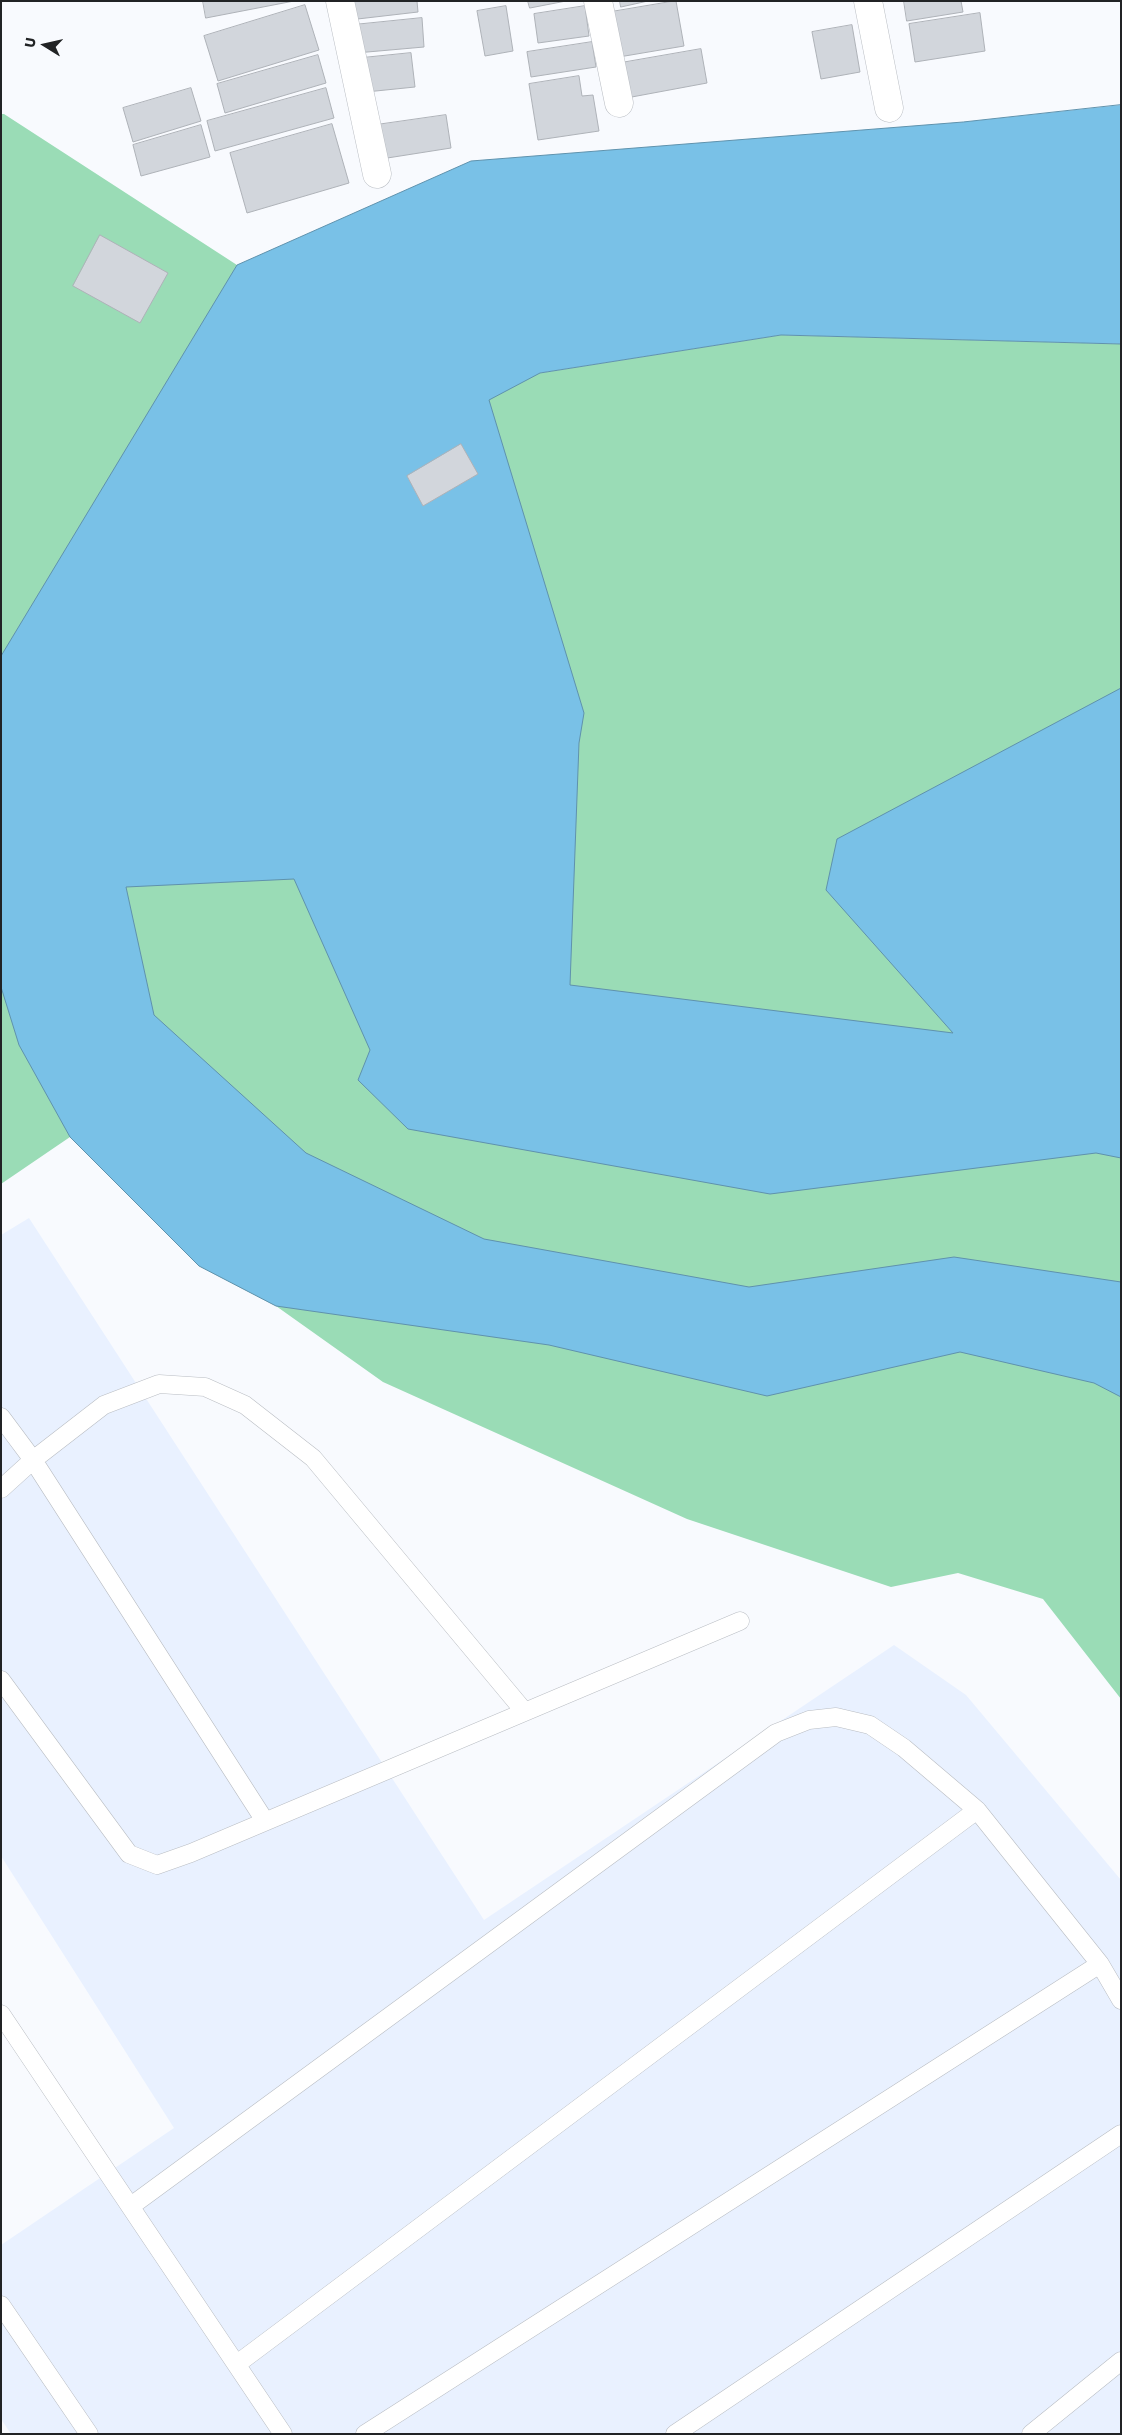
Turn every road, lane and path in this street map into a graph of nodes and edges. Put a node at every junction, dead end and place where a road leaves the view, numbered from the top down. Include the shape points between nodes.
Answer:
1 (340, 1) edge
2 (598, 1) edge
3 (868, 1) edge
4 (619, 103) dead end
5 (889, 108) dead end
6 (377, 174) dead end
7 (1, 1417) edge
8 (33, 1460) junction
9 (1, 1489) edge
10 (740, 1621) dead end
11 (1, 1680) edge
12 (524, 1711) junction
13 (977, 1810) junction
14 (265, 1821) junction
15 (1100, 1964) junction
16 (1121, 2000) edge
17 (1, 2014) edge
18 (1121, 2134) edge
19 (131, 2206) junction
20 (1, 2305) edge
21 (1121, 2361) edge
22 (237, 2364) junction
23 (89, 2434) edge
24 (284, 2434) edge
25 (365, 2434) edge
26 (675, 2434) edge
27 (1031, 2434) edge

1 - 6 street
2 - 4 street
3 - 5 street
7 - 8 lane
8 - 9 lane
8 - 12 lane via 104,1405 159,1384 205,1387 245,1405 312,1458
8 - 14 lane
10 - 12 lane
11 - 14 lane via 129,1854 157,1864
12 - 14 lane
13 - 15 lane
13 - 19 lane via 904,1748 870,1726 836,1717 810,1720 776,1733
13 - 22 lane
15 - 16 lane
15 - 25 lane
17 - 19 lane
18 - 26 lane
19 - 22 lane
20 - 23 lane
21 - 27 lane
22 - 24 lane

